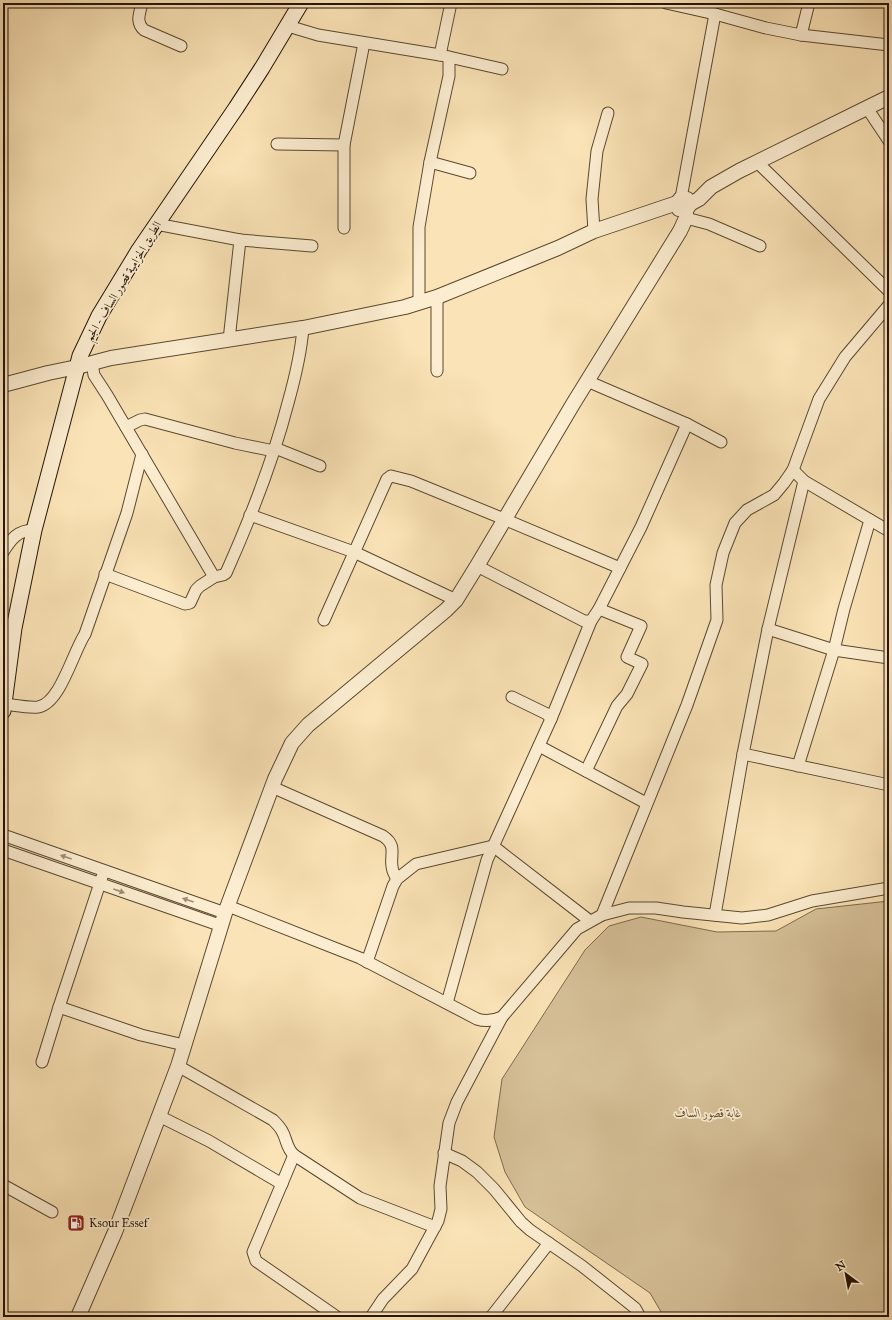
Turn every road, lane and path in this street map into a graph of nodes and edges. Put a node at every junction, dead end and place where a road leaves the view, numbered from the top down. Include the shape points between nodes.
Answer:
1 (142, 3) edge
2 (301, 3) edge
3 (451, 3) edge
4 (666, 3) edge
5 (809, 3) edge
6 (715, 14) junction
7 (288, 26) junction
8 (801, 35) junction
9 (364, 43) junction
10 (889, 45) edge
11 (181, 46) dead end
12 (444, 56) junction
13 (502, 69) dead end
14 (889, 97) edge
15 (867, 108) junction
16 (608, 113) dead end
17 (889, 142) edge
18 (277, 144) dead end
19 (344, 145) junction
20 (430, 162) junction
21 (757, 162) junction
22 (470, 173) dead end
23 (684, 205) junction
24 (156, 224) junction
25 (344, 228) dead end
26 (594, 231) junction
27 (240, 240) junction
28 (312, 246) dead end
29 (760, 246) dead end
30 (889, 291) edge
31 (438, 297) junction
32 (419, 303) junction
33 (889, 305) edge
34 (303, 328) junction
35 (229, 340) junction
36 (92, 363) junction
37 (77, 367) junction
38 (437, 371) dead end
39 (586, 381) junction
40 (3, 385) edge
41 (686, 424) junction
42 (126, 427) junction
43 (721, 442) dead end
44 (274, 449) junction
45 (142, 454) junction
46 (320, 466) dead end
47 (793, 470) junction
48 (804, 481) junction
49 (250, 515) junction
50 (504, 519) junction
51 (870, 520) junction
52 (34, 530) junction
53 (889, 531) edge
54 (3, 552) edge
55 (354, 552) junction
56 (477, 566) junction
57 (620, 568) junction
58 (105, 574) junction
59 (214, 576) junction
60 (456, 600) junction
61 (599, 610) junction
62 (324, 620) dead end
63 (591, 621) junction
64 (768, 630) junction
65 (834, 650) junction
66 (889, 658) edge
67 (512, 697) dead end
68 (3, 707) edge
69 (551, 719) junction
70 (539, 746) junction
71 (743, 754) junction
72 (798, 766) junction
73 (586, 771) junction
74 (889, 785) edge
75 (272, 787) junction
76 (646, 803) junction
77 (3, 835) edge
78 (493, 846) junction
79 (3, 850) edge
80 (104, 871) junction
81 (397, 880) junction
82 (99, 884) junction
83 (889, 888) edge
84 (602, 914) junction
85 (225, 915) junction
86 (715, 915) junction
87 (590, 921) junction
88 (367, 962) junction
89 (447, 1003) junction
90 (58, 1007) junction
91 (502, 1017) junction
92 (184, 1045) junction
93 (42, 1062) dead end
94 (178, 1066) junction
95 (159, 1116) junction
96 (444, 1153) junction
97 (294, 1155) junction
98 (282, 1184) junction
99 (3, 1185) edge
100 (52, 1212) dead end
101 (435, 1227) junction
102 (549, 1243) junction
103 (78, 1317) edge
104 (337, 1317) edge
105 (370, 1317) edge
106 (491, 1317) edge
107 (640, 1317) edge

1 - 11 street via 138,21 140,27
2 - 7 main road, الطريق الحزامية قصور الساف - الجم
3 - 12 street
4 - 6 street
5 - 8 street
6 - 8 street
6 - 23 street
7 - 9 street via 318,35
7 - 24 main road, الطريق الحزامية قصور الساف - الجم via 236,108
8 - 10 street
9 - 12 street
9 - 19 street
12 - 13 street
12 - 20 street via 448,76
14 - 15 street
15 - 17 street
15 - 21 street
16 - 26 street via 597,151 592,199
18 - 19 street
19 - 25 street
20 - 22 street
20 - 32 street via 419,227
21 - 23 street via 711,187 703,188
21 - 30 street
23 - 26 street
23 - 29 street via 710,224
23 - 39 street via 680,231
24 - 27 street
24 - 37 main road, الطريق الحزامية قصور الساف - الجم via 99,316
26 - 31 street
27 - 28 street
27 - 35 street
31 - 32 street
31 - 38 street
32 - 34 street
33 - 47 street via 845,356 819,399
34 - 35 street
34 - 44 street via 301,350
35 - 36 street
36 - 37 street
36 - 42 street via 94,375
37 - 40 street
37 - 52 main road, الطريق الحزامية قصور الساف - الجم
39 - 41 street
39 - 50 street
41 - 43 street
41 - 57 street via 641,527
42 - 44 street via 145,419 235,443
42 - 45 street
44 - 46 street
44 - 49 street
45 - 58 street via 126,513
45 - 59 street
47 - 48 street
47 - 76 street via 774,495 747,510 735,523 723,553 716,585 717,620 687,705
48 - 51 street
48 - 64 street
49 - 55 street
49 - 59 street via 226,572 224,575
50 - 55 street via 411,481 391,476 386,481
50 - 56 street
50 - 57 street
51 - 53 street
51 - 65 street
52 - 54 street via 26,530 15,536
52 - 68 main road, الطريق الحزامية قصور الساف - الجم via 14,628
55 - 60 street
55 - 62 street
56 - 60 street
56 - 63 street via 584,621
57 - 61 street
58 - 59 street via 185,604 190,603 196,590
58 - 68 street via 85,634 52,699 38,707
60 - 75 street via 301,732 288,750
61 - 63 street
61 - 73 street via 641,626 627,657 642,664 627,694 617,706
63 - 69 street
64 - 65 street
64 - 71 street
65 - 66 street
65 - 72 street
67 - 69 street via 547,714
69 - 70 street
70 - 73 street
70 - 78 street
71 - 72 street
71 - 86 street
72 - 74 street
73 - 76 street
75 - 81 street via 389,840
75 - 85 street
76 - 84 street
80 -> 77 street
78 - 81 street via 416,864
78 - 87 street
78 - 89 street
79 - 82 street
80 - 82 street
85 -> 80 street
81 - 88 street
82 -> 85 street
82 - 90 street
83 - 86 street via 812,901 768,915 742,918
84 - 86 street via 628,908 656,908
84 - 87 street
85 - 88 street
85 - 92 street
87 - 91 street via 576,929
88 - 89 street
89 - 91 street via 477,1019 485,1021
90 - 92 street via 141,1035
90 - 93 street
91 - 96 street via 457,1102 449,1123
92 - 94 street
94 - 95 street
94 - 97 street via 273,1120 283,1131 287,1146
95 - 98 street via 209,1141
95 - 103 street
96 - 101 street via 440,1186 441,1209
96 - 102 street via 462,1161 477,1172 521,1222
97 - 98 street
97 - 101 street via 360,1198
98 - 104 street via 254,1249 256,1261
99 - 100 street
101 - 105 street via 412,1269 383,1299
102 - 106 street
102 - 107 street via 635,1308

